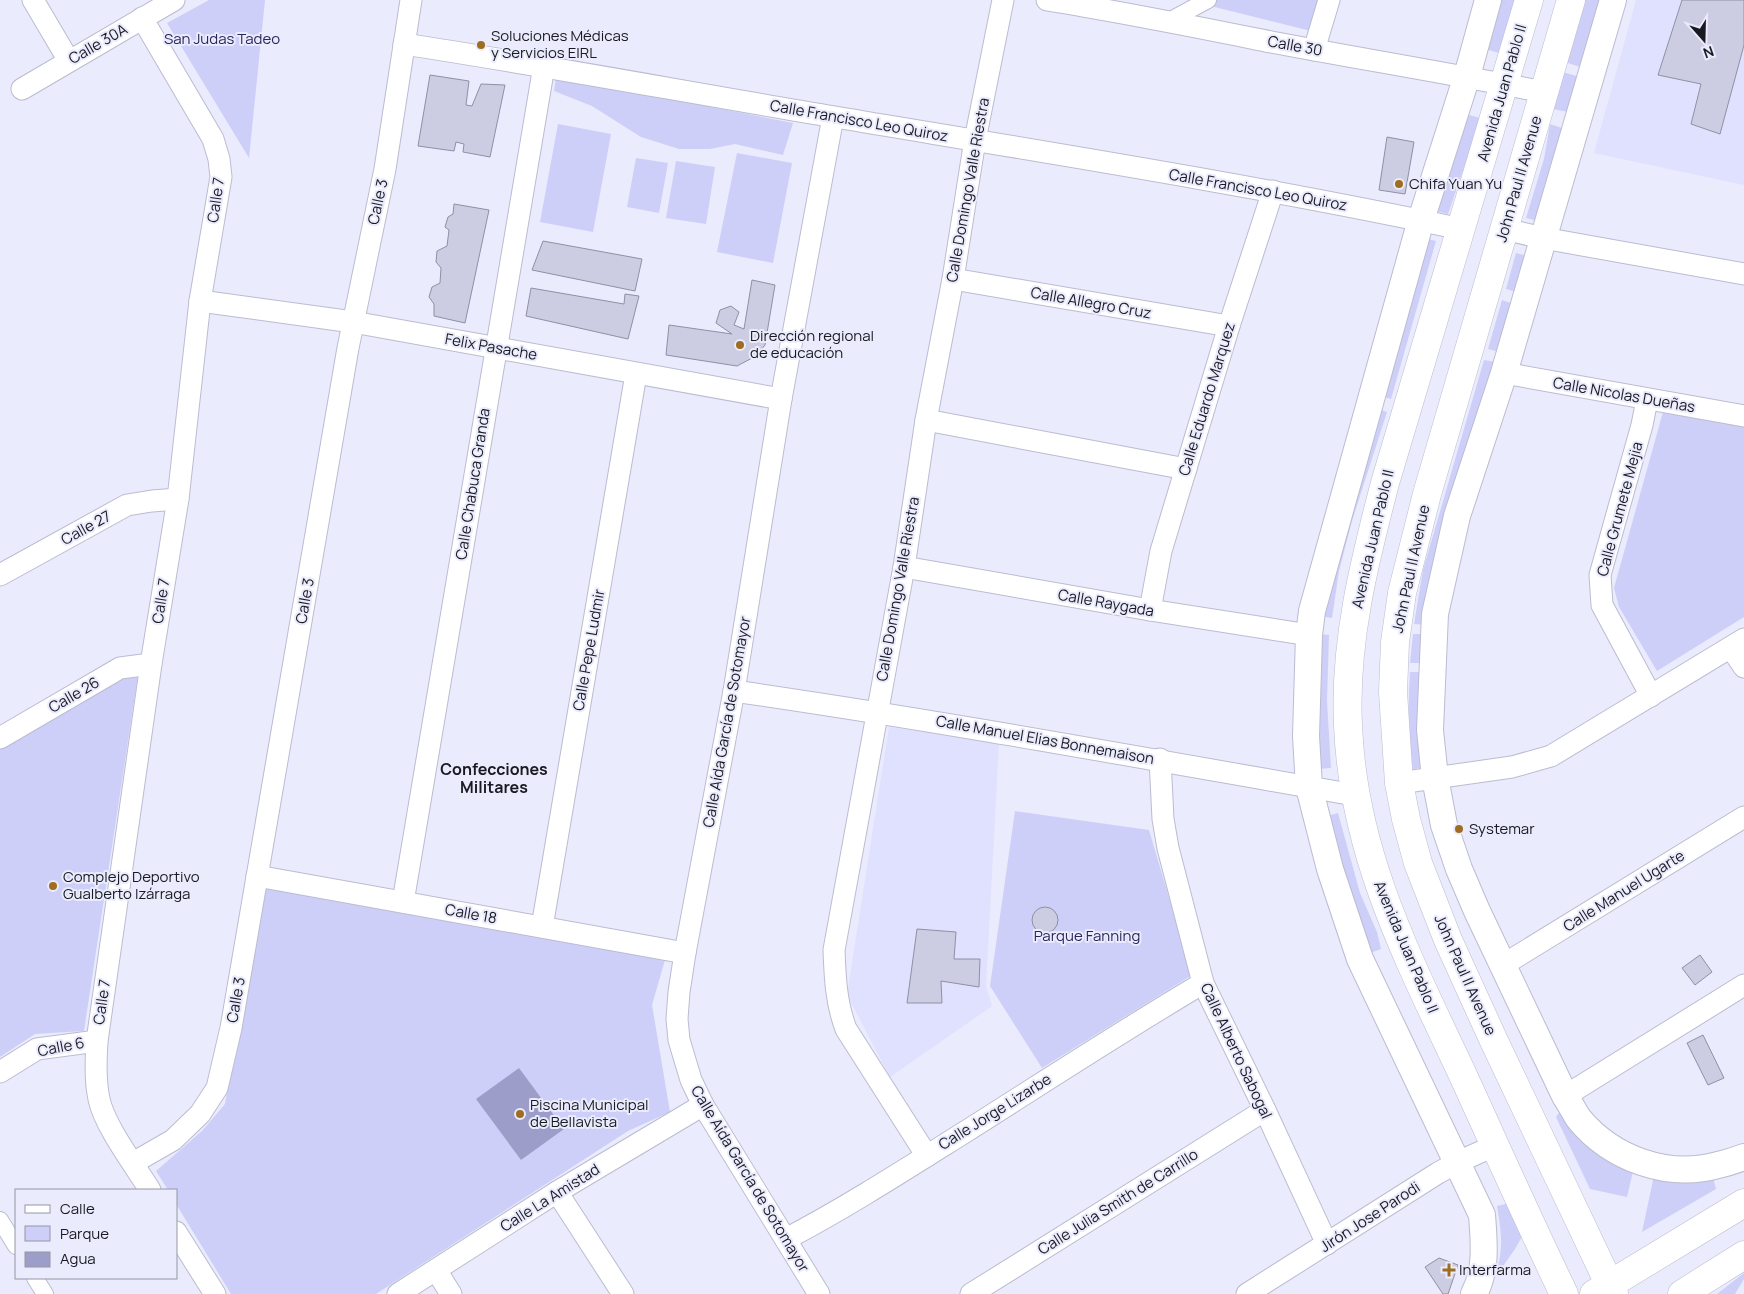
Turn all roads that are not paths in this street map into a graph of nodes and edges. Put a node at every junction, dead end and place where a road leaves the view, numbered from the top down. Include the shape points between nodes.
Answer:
1 (34, 0) edge
2 (174, 0) edge
3 (411, 0) edge
4 (1003, 0) edge
5 (1046, 0) edge
6 (1208, 0) edge
7 (1329, 0) edge
8 (1488, 0) edge
9 (1529, 0) edge
10 (1571, 0) edge
11 (1613, 0) edge
12 (1086, 3) edge
13 (142, 18) junction
14 (1167, 22) junction
15 (404, 44) junction
16 (1314, 50) junction
17 (69, 61) junction
18 (544, 66) junction
19 (1467, 76) junction
20 (1505, 84) junction
21 (22, 89) dead end
22 (1544, 92) junction
23 (833, 117) junction
24 (976, 140) junction
25 (1273, 191) junction
26 (1421, 220) junction
27 (1462, 229) junction
28 (1504, 229) junction
29 (1543, 238) junction
30 (1744, 274) edge
31 (953, 279) junction
32 (200, 301) junction
33 (353, 322) junction
34 (1229, 326) junction
35 (496, 348) junction
36 (1504, 373) junction
37 (636, 374) junction
38 (781, 399) junction
39 (1647, 400) junction
40 (1744, 416) edge
41 (926, 420) junction
42 (1186, 469) junction
43 (1385, 483) junction
44 (1427, 494) junction
45 (178, 499) junction
46 (904, 567) junction
47 (0, 575) edge
48 (1150, 610) junction
49 (1309, 635) junction
50 (1738, 643) edge
51 (151, 664) junction
52 (1744, 668) edge
53 (734, 691) junction
54 (1651, 696) junction
55 (877, 712) junction
56 (0, 738) edge
57 (1160, 759) junction
58 (1435, 778) junction
59 (1399, 783) junction
60 (1309, 787) junction
61 (1355, 795) junction
62 (1744, 817) edge
63 (257, 876) junction
64 (403, 902) junction
65 (542, 927) junction
66 (685, 953) junction
67 (1503, 965) junction
68 (1203, 983) junction
69 (1744, 985) edge
70 (97, 1041) junction
71 (1494, 1041) junction
72 (1456, 1061) junction
73 (0, 1072) edge
74 (1565, 1096) junction
75 (704, 1105) junction
76 (1265, 1110) junction
77 (1496, 1145) junction
78 (927, 1156) junction
79 (1744, 1157) edge
80 (1458, 1162) junction
81 (134, 1163) junction
82 (149, 1189) edge
83 (557, 1192) junction
84 (1744, 1203) edge
85 (0, 1220) edge
86 (178, 1235) edge
87 (786, 1239) junction
88 (15, 1244) edge
89 (1327, 1244) junction
90 (1744, 1256) edge
91 (436, 1270) junction
92 (37, 1279) edge
93 (1476, 1289) edge
94 (1606, 1291) edge
95 (46, 1294) edge
96 (215, 1294) edge
97 (398, 1294) edge
98 (451, 1294) edge
99 (623, 1294) edge
100 (819, 1294) edge
101 (971, 1294) edge
102 (1247, 1294) edge
103 (1564, 1294) edge
104 (1682, 1294) edge

1 - 17 street
2 - 13 street, Calle 30A
3 - 15 street, Calle 3
4 - 24 street, Calle Domingo Valle Riestra
5 - 12 street, Calle 30
6 - 14 street
7 - 16 street
8 - 19 street
9 - 20 main road, Avenida Juan Pablo II
10 - 22 main road, John Paul II Avenue
11 - 29 street
12 - 14 street, Calle 30
13 - 17 street, Calle 30A
13 - 32 street, Calle 7 via 213,139 219,159 221,177
14 - 16 street, Calle 30
15 - 18 street, Calle Francisco Leo Quiroz
15 - 33 street, Calle 3 via 385,169
16 - 19 street, Calle 30
17 - 21 street, Calle 30A
18 - 23 street, Calle Francisco Leo Quiroz
18 - 35 street, Calle Chabuca Granda
19 - 20 street, Calle 30
19 - 26 street
20 - 22 street, Calle 30
20 - 27 main road, Avenida Juan Pablo II
22 - 28 main road, John Paul II Avenue
23 - 24 street, Calle Francisco Leo Quiroz
23 - 38 street, Calle Aída García de Sotomayor
24 - 25 street, Calle Francisco Leo Quiroz
24 - 31 street, Calle Domingo Valle Riestra
25 - 26 street, Calle Francisco Leo Quiroz
25 - 34 street, Calle Eduardo Marquez
26 - 27 street, Calle Francisco Leo Quiroz
26 - 49 street via 1322,570
27 - 43 main road, Avenida Juan Pablo II
28 - 29 street
28 - 44 main road, John Paul II Avenue
29 - 30 street
29 - 36 street
31 - 34 street, Calle Allegro Cruz
31 - 41 street, Calle Domingo Valle Riestra
32 - 33 street, Felix Pasache
32 - 45 street, Calle 7
33 - 35 street, Felix Pasache
33 - 63 street, Calle 3
34 - 42 street, Calle Eduardo Marquez
35 - 37 street, Felix Pasache
35 - 64 street, Calle Chabuca Granda
36 - 39 street, Calle Nicolas Dueñas
36 - 58 street via 1457,516 1435,614 1430,730
37 - 38 street, Felix Pasache
37 - 65 street, Calle Pepe Ludmir
38 - 53 street, Calle Aída García de Sotomayor
39 - 40 street, Calle Nicolas Dueñas
39 - 54 street, Calle Grumete Mejia via 1600,575 1602,605
41 - 42 street
41 - 46 street, Calle Domingo Valle Riestra
42 - 48 street, Calle Eduardo Marquez via 1161,551
43 - 44 main road
43 - 61 main road, Avenida Juan Pablo II via 1364,561 1348,672 1348,726
44 - 59 main road, John Paul II Avenue via 1402,593 1395,642 1393,692
45 - 47 street, Calle 27 via 128,505
45 - 51 street, Calle 7
46 - 48 street, Calle Raygada
46 - 55 street, Calle Domingo Valle Riestra
48 - 49 street, Calle Raygada
49 - 60 street via 1306,736
50 - 52 street
50 - 54 street
51 - 56 street, Calle 26 via 120,668
51 - 70 street, Calle 7
53 - 55 street, Calle Manuel Elias Bonnemaison
53 - 66 street, Calle Aída García de Sotomayor
54 - 58 street via 1551,756 1512,767
55 - 57 street, Calle Manuel Elias Bonnemaison
55 - 78 street, Calle Domingo Valle Riestra via 834,950 835,979 839,1010 846,1029
57 - 60 street, Calle Manuel Elias Bonnemaison
57 - 68 street, Calle Alberto Sabogal via 1162,819
58 - 59 street
58 - 67 street via 1444,825 1459,869
59 - 71 main road, John Paul II Avenue via 1418,863 1448,940
60 - 61 street, Calle Manuel Elias Bonnemaison
60 - 80 street via 1330,869 1360,959
61 - 72 main road, Avenida Juan Pablo II via 1380,887 1405,954
62 - 67 street, Calle Manuel Ugarte
63 - 64 street, Calle 18
63 - 81 street, Calle 3 via 231,1028 217,1088 200,1114 173,1140
64 - 65 street, Calle 18
65 - 66 street, Calle 18
66 - 75 street, Calle Aída García de Sotomayor via 677,1019 679,1040 690,1080
67 - 74 street
68 - 76 street, Calle Alberto Sabogal
68 - 78 street, Calle Jorge Lizarbe
69 - 74 street
70 - 73 street, Calle 6 via 37,1049
70 - 81 street, Calle 7 via 99,1100 106,1119
71 - 72 main road
71 - 94 main road, John Paul II Avenue
72 - 77 main road, Avenida Juan Pablo II
74 - 79 street via 1579,1118 1598,1138 1620,1154 1645,1164 1681,1170 1717,1166
75 - 83 street, Calle La Amistad
75 - 87 street, Calle Aída García de Sotomayor
76 - 89 street, Calle Alberto Sabogal
76 - 101 street, Calle Julia Smith de Carrillo
77 - 80 street, Jirón Jose Parodi
77 - 103 main road, Avenida Juan Pablo II
78 - 87 street, Calle Jorge Lizarbe
80 - 89 street, Jirón Jose Parodi
80 - 93 street via 1482,1215 1485,1250
81 - 82 street, Calle 7
83 - 91 street, Calle La Amistad
83 - 99 street
84 - 94 main road
85 - 88 street
86 - 96 street
87 - 100 street, Calle Aída García de Sotomayor
89 - 102 street, Jirón Jose Parodi
90 - 104 main road
91 - 97 street, Calle La Amistad
91 - 98 street
92 - 95 street

